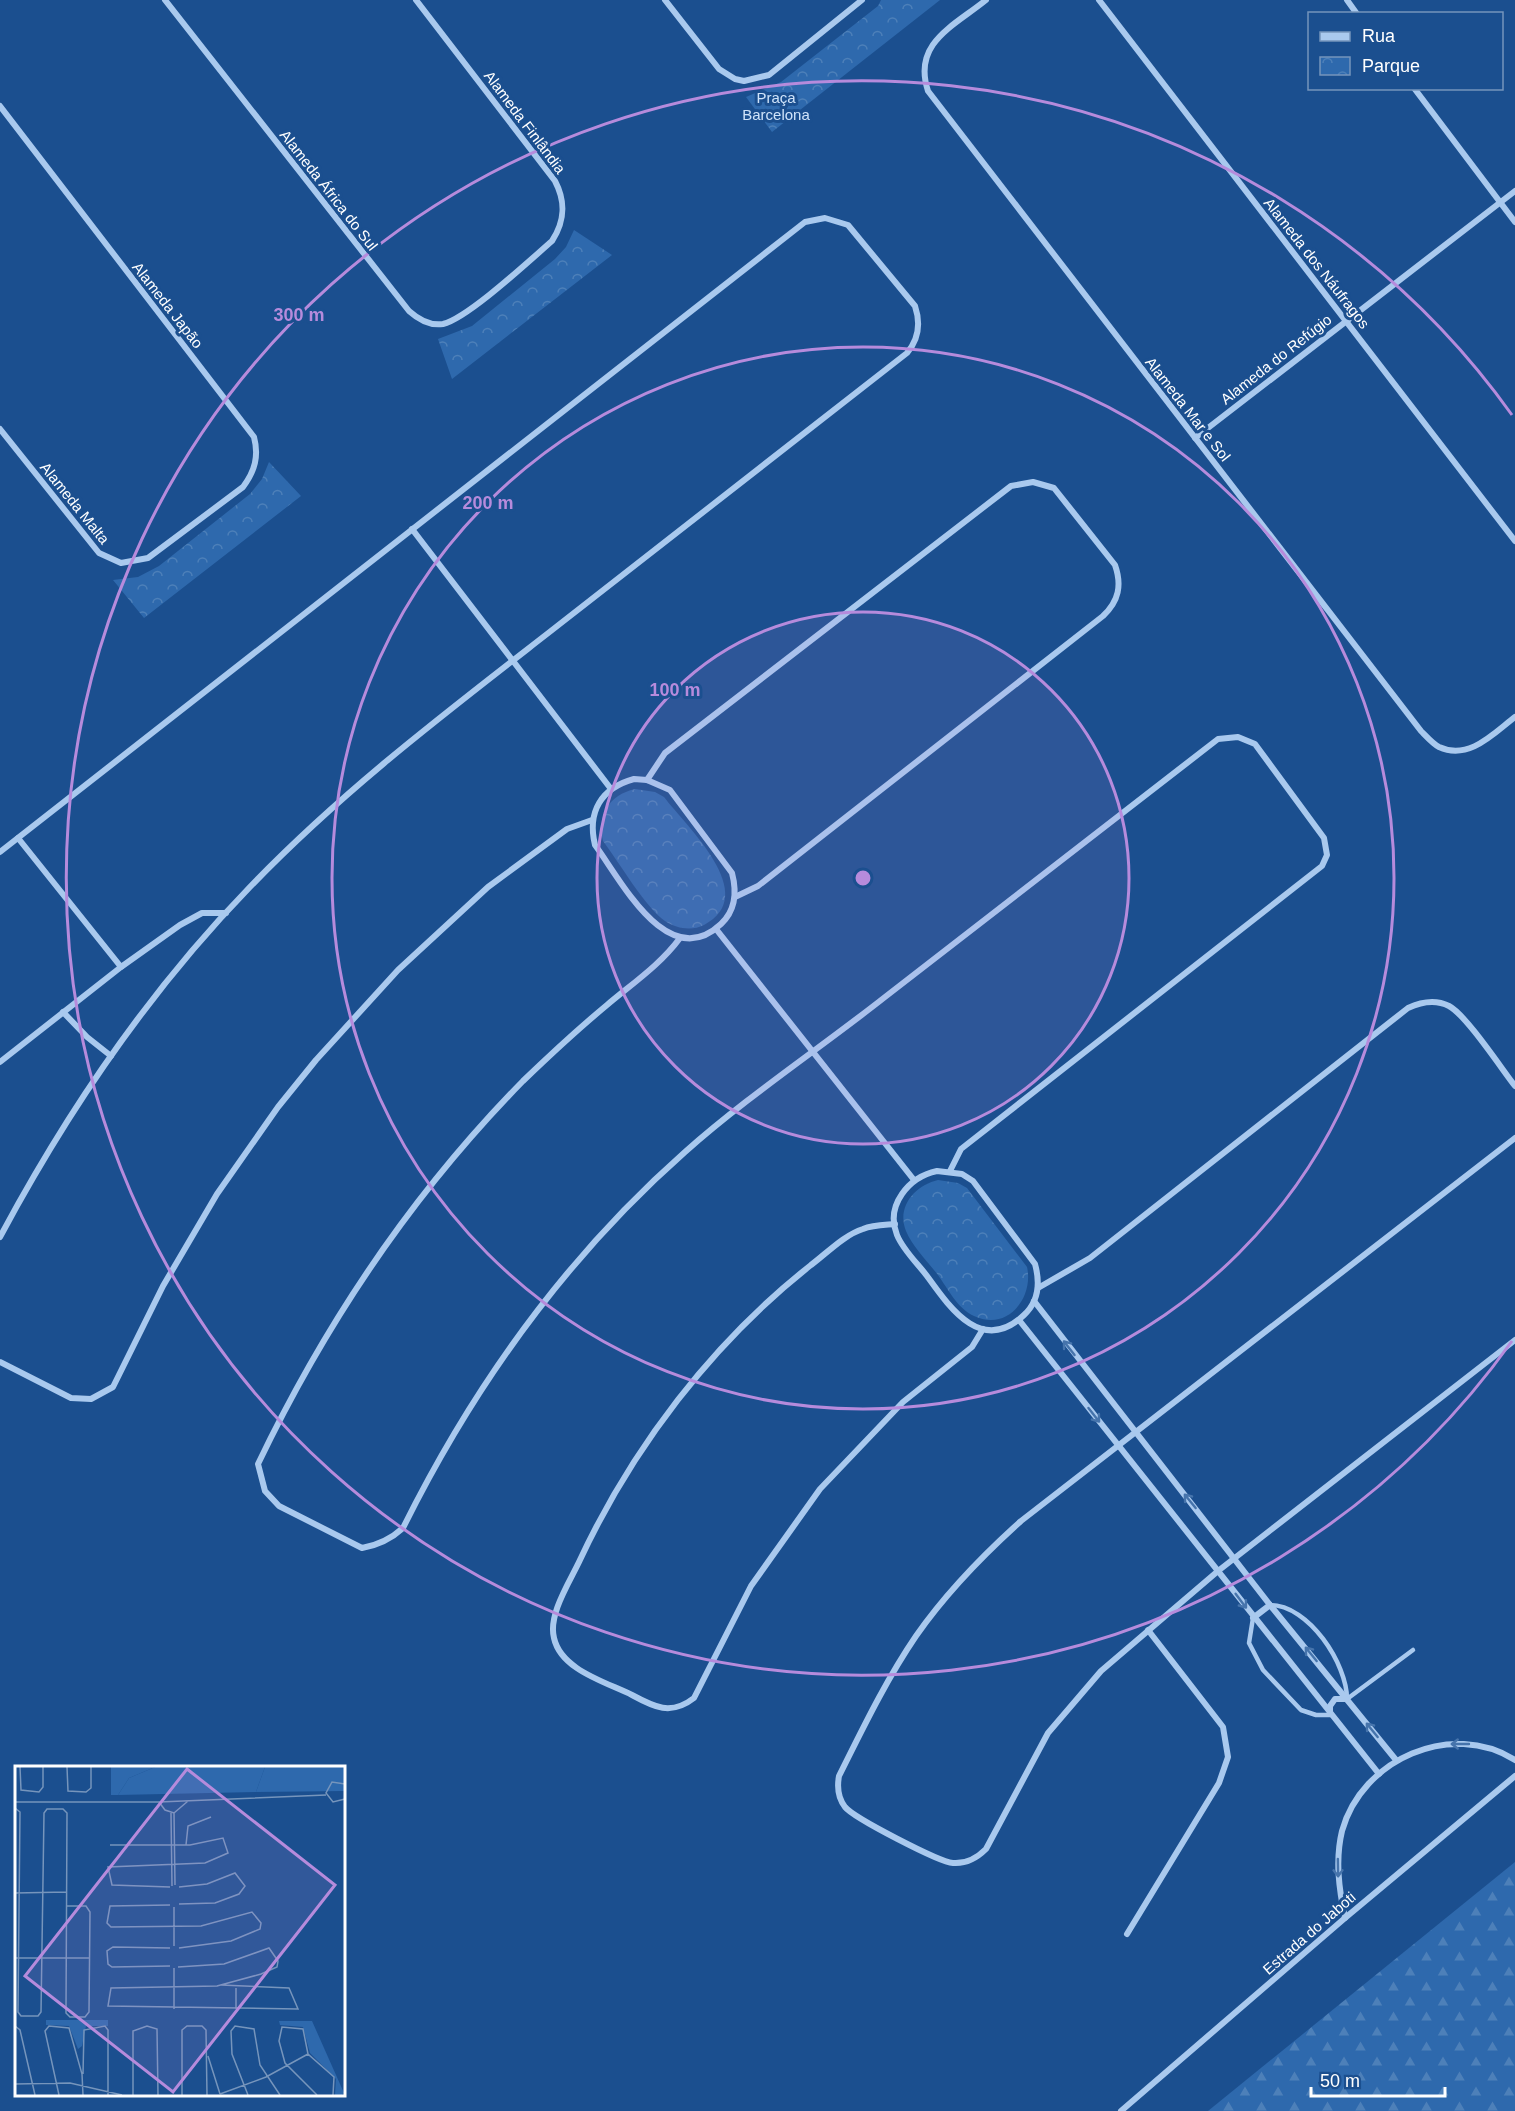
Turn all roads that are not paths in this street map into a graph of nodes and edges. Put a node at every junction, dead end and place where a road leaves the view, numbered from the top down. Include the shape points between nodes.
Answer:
1 (165, 0) edge
2 (416, 0) edge
3 (666, 0) edge
4 (862, 0) edge
5 (986, 0) edge
6 (1099, 0) edge
7 (1416, 90) edge
8 (0, 106) edge
9 (1515, 191) edge
10 (1501, 203) junction
11 (1515, 222) edge
12 (499, 287) joint
13 (1346, 320) junction
14 (0, 429) edge
15 (1195, 438) junction
16 (204, 516) joint
17 (412, 529) junction
18 (1515, 541) edge
19 (513, 661) junction
20 (1515, 717) edge
21 (647, 780) junction
22 (611, 789) junction
23 (592, 820) junction
24 (18, 838) junction
25 (0, 852) edge
26 (735, 897) junction
27 (226, 913) junction
28 (716, 929) junction
29 (680, 938) junction
30 (122, 967) junction
31 (63, 1012) junction
32 (814, 1053) junction
33 (111, 1056) junction
34 (0, 1062) edge
35 (1515, 1086) edge
36 (1515, 1138) edge
37 (950, 1171) junction
38 (914, 1180) junction
39 (895, 1224) junction
40 (0, 1237) edge
41 (1038, 1288) junction
42 (1034, 1301) junction
43 (1019, 1320) junction
44 (983, 1329) junction
45 (1515, 1340) edge
46 (0, 1362) edge
47 (1135, 1432) junction
48 (1118, 1445) junction
49 (1235, 1558) junction
50 (1218, 1571) junction
51 (1270, 1605) junction
52 (1253, 1618) junction
53 (1148, 1630) junction
54 (1413, 1650) dead end
55 (1347, 1699) junction
56 (1332, 1715) junction
57 (1396, 1760) junction
58 (1515, 1760) edge
59 (1379, 1774) junction
60 (1515, 1776) edge
61 (1345, 1918) junction
62 (1126, 1934) dead end
63 (1121, 2111) edge

1 - 12 street, Alameda África do Sul via 415,317 430,324 446,323
2 - 12 street, Alameda Finlândia via 555,181 562,198 563,216 552,241
3 - 4 street via 719,69 735,79 753,81 770,75
5 - 15 street, Alameda Mar e Sol via 932,42 923,76 928,91
6 - 13 street, Alameda dos Náufragos
7 - 10 street
8 - 16 street, Alameda Japão via 254,437 256,463 249,479
9 - 10 street, Alameda do Refúgio
10 - 11 street
10 - 13 street, Alameda do Refúgio
13 - 15 street, Alameda do Refúgio
13 - 18 street, Alameda dos Náufragos
14 - 16 street, Alameda Malta via 99,553 113,561 130,563 148,558
15 - 20 street, Alameda Mar e Sol via 1421,731 1440,747 1462,750 1478,746
17 - 19 street
17 - 19 street via 806,222 825,218 848,225 915,306 918,334 907,353
17 - 24 street
19 - 22 street
19 - 27 street via 360,783 286,850
21 - 22 street via 634,779
21 - 26 street via 670,790 727,862 734,879
21 - 26 street via 665,753 1011,486 1033,482 1054,488 1115,565 1119,575 1117,595 1103,616 758,886
22 - 23 street
23 - 29 street via 595,845 642,910 657,927
23 - 46 street via 567,829 488,887 398,970 316,1060 217,1194 163,1286 113,1387 91,1399 71,1398
24 - 25 street
24 - 30 street
26 - 28 street via 732,909
27 - 30 street via 202,914 180,925
27 - 33 street via 174,972
28 - 29 street
28 - 32 street
29 - 32 street via 666,956 566,1041 502,1103 385,1244 303,1373 258,1464 261,1482 279,1506 362,1548 395,1536 480,1390 574,1264 686,1151
30 - 31 street
31 - 33 street
31 - 34 street
32 - 37 street via 1218,739 1238,737 1254,744 1324,838 1327,855 1322,866 960,1149
32 - 38 street
33 - 40 street via 63,1126
35 - 41 street via 1456,1011 1435,1002 1417,1004 1090,1258
36 - 47 street
37 - 38 street via 925,1174
37 - 41 street via 973,1181 1029,1253
38 - 39 street via 898,1199
39 - 44 street via 898,1236 952,1310
39 - 44 street via 863,1229 802,1272 736,1334 676,1402 627,1471 569,1583 553,1622 560,1653 573,1665 657,1708 687,1704 699,1692 752,1586 820,1489 903,1402 972,1347
41 - 42 street
42 - 43 street
47 -> 42 street
43 - 44 street via 1008,1326
43 -> 48 street
45 - 49 street
47 - 48 street
49 -> 47 street
48 - 50 street
48 - 53 street via 1021,1521 937,1609 884,1689 839,1776 840,1799 858,1817 945,1862 963,1862 980,1855 1033,1758 1060,1718 1101,1671
49 - 50 street
49 - 51 street
50 -> 52 street
50 - 53 street
51 - 52 street
55 -> 51 street
51 - 55 lane via 1293,1610 1308,1622 1342,1670
52 - 56 street
52 - 56 lane via 1249,1643 1263,1670 1301,1710
53 - 62 street via 1223,1727 1228,1757 1223,1775
54 - 55 lane
55 - 56 street via 1339,1697 1332,1702
57 -> 55 street
56 - 59 street
58 -> 57 street via 1498,1750 1467,1743 1436,1745
57 - 59 street
59 -> 61 street via 1357,1798 1339,1845 1338,1877
60 - 61 street, Estrada do Jaboti
61 - 63 street, Estrada do Jaboti

